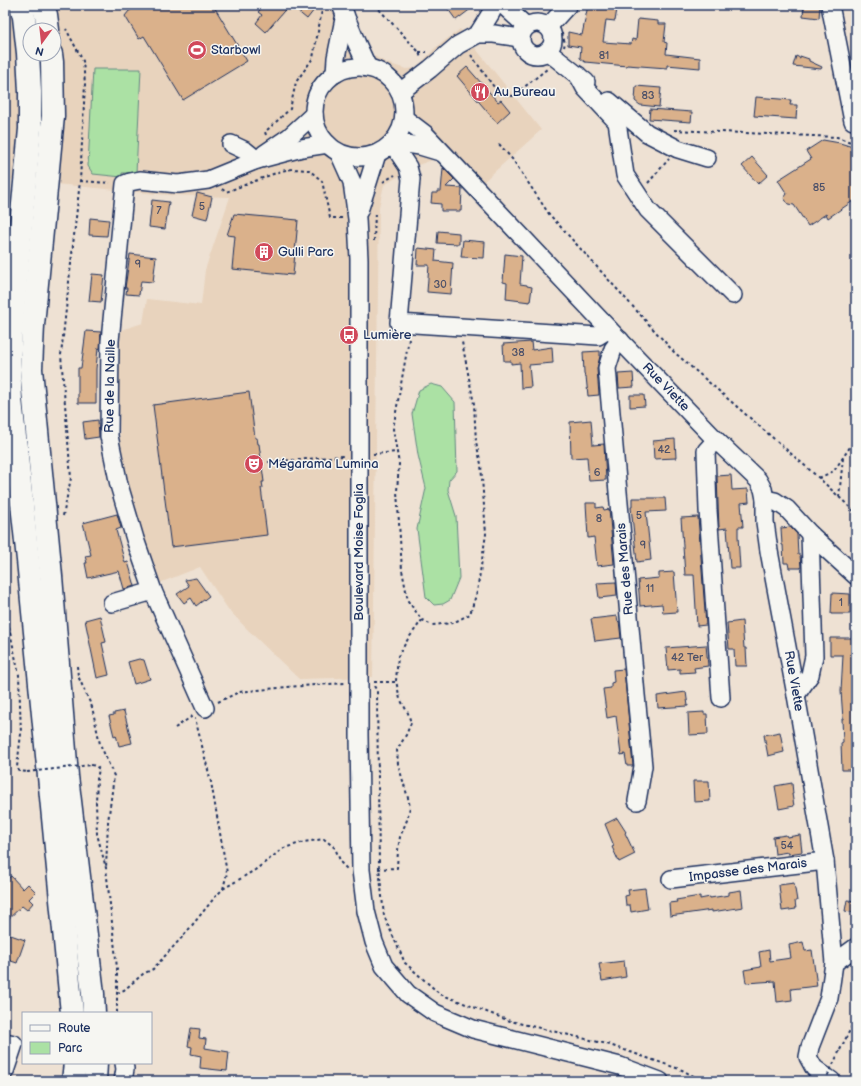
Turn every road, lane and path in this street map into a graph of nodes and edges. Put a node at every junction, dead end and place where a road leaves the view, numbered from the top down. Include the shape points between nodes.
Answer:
1 (21, 5) edge
2 (43, 5) edge
3 (323, 5) edge
4 (375, 5) edge
5 (495, 5) edge
6 (503, 5) edge
7 (568, 5) edge
8 (830, 5) edge
9 (343, 10) edge
10 (52, 22) edge
11 (548, 27) junction
12 (523, 32) junction
13 (478, 34) junction
14 (62, 35) edge
15 (458, 45) junction
16 (5, 47) edge
17 (432, 53) dead end
18 (552, 54) junction
19 (51, 62) edge
20 (368, 68) junction
21 (335, 74) junction
22 (578, 76) junction
23 (400, 92) junction
24 (314, 114) junction
25 (404, 118) junction
26 (853, 121) dead end
27 (5, 129) edge
28 (672, 130) dead end
29 (686, 130) junction
30 (393, 143) junction
31 (231, 144) dead end
32 (499, 144) dead end
33 (856, 144) edge
34 (334, 148) junction
35 (678, 149) junction
36 (442, 152) junction
37 (377, 154) junction
38 (277, 158) junction
39 (707, 158) dead end
40 (257, 160) junction
41 (128, 180) junction
42 (208, 180) junction
43 (80, 181) junction
44 (637, 194) junction
45 (357, 219) junction
46 (374, 220) dead end
47 (733, 295) dead end
48 (412, 324) junction
49 (459, 327) junction
50 (614, 334) junction
51 (856, 438) edge
52 (716, 440) junction
53 (397, 452) junction
54 (359, 454) junction
55 (843, 456) junction
56 (268, 462) dead end
57 (819, 478) junction
58 (840, 497) junction
59 (765, 499) junction
60 (856, 513) edge
61 (63, 518) dead end
62 (810, 534) junction
63 (856, 576) edge
64 (153, 591) junction
65 (5, 597) edge
66 (112, 603) dead end
67 (422, 620) junction
68 (76, 661) dead end
69 (359, 682) junction
70 (396, 682) junction
71 (796, 695) junction
72 (721, 698) dead end
73 (199, 712) junction
74 (174, 728) dead end
75 (637, 801) dead end
76 (824, 861) junction
77 (106, 868) junction
78 (379, 869) junction
79 (361, 870) junction
80 (671, 879) dead end
81 (223, 889) junction
82 (856, 948) edge
83 (834, 964) junction
84 (118, 993) junction
85 (72, 1012) edge
86 (94, 1012) edge
87 (117, 1012) edge
88 (856, 1018) edge
89 (5, 1042) edge
90 (75, 1064) edge
91 (96, 1064) edge
92 (124, 1064) edge
93 (5, 1071) edge
94 (73, 1081) edge
95 (95, 1081) edge
96 (123, 1081) edge
97 (660, 1081) edge
98 (703, 1081) edge
99 (825, 1081) edge
100 (832, 1081) edge

1 - 85 main road via 28,53 30,129 9,366
2 - 10 main road
3 - 38 path via 313,58 296,82 290,109 265,132
4 - 17 path via 419,52
5 - 13 street
6 - 12 street
7 - 11 street
8 - 26 street
9 - 20 street
9 - 21 street
11 - 12 street via 535,23
11 - 18 street via 552,36
12 - 13 street
12 - 18 street via 521,43 527,52
13 - 15 street
14 - 43 path via 83,62 85,84
15 - 18 path via 468,52 499,94 513,96 548,68
15 - 23 street
16 - 27 path
18 - 22 street
19 - 86 main road via 53,116 31,369 67,776
20 - 21 street via 349,68
20 - 23 street via 391,80
21 - 24 street via 319,91
22 - 35 street via 647,133
22 - 44 street via 585,88 617,122 625,175
23 - 25 street
24 - 34 street via 321,136
24 - 38 street via 289,137
25 - 30 street
25 - 36 street, Rue Viette via 425,134
28 - 29 path
29 - 33 path via 837,137
29 - 35 path
30 - 36 street
30 - 37 street
30 - 48 street via 408,167 411,179 399,323
31 - 40 street
32 - 57 path via 513,160 549,214 674,352
34 - 37 street via 352,157
34 - 38 street via 302,148
34 - 45 street, Boulevard Moise Foglia via 352,182
35 - 39 street
35 - 44 path
36 - 50 street, Rue Viette
37 - 45 street, Boulevard Moise Foglia
38 - 40 street
38 - 42 path via 226,192
38 - 45 path via 292,169 309,170 322,182 330,218
40 - 42 street
41 - 42 street via 178,184
41 - 43 path
41 - 64 street, Rue de la Naille via 110,341 109,436 118,485
43 - 61 path via 62,355 71,478
44 - 47 street via 648,210
45 - 46 path
45 - 54 street, Boulevard Moise Foglia
48 - 49 street
48 - 53 path via 393,429
49 - 50 street via 598,336
49 - 67 path via 474,404 476,442 482,464 486,534 477,592 470,614 453,623 432,625
50 - 52 street, Rue Viette
50 - 75 street, Rue des Marais via 613,349 607,368 644,766
51 - 55 path
52 - 59 street, Rue Viette via 758,480
52 - 72 street via 706,451
53 - 54 path
53 - 67 path via 402,570 408,601
54 - 56 path
54 - 69 street, Boulevard Moise Foglia
55 - 57 path via 834,471
55 - 58 path
57 - 58 path
58 - 60 path
59 - 62 street via 775,501 787,509
59 - 71 street, Rue Viette via 769,551
62 - 63 street
62 - 71 street via 814,656 810,675
64 - 66 street
64 - 73 street, Rue de la Naille
65 - 77 path, bridge via 19,675 21,734 17,767 19,771 27,772 91,765 99,769 96,794 97,834
67 - 70 path via 398,656
68 - 77 path via 78,676 92,708 100,744 114,776
69 - 73 path via 239,692
69 - 79 street, Boulevard Moise Foglia
70 - 78 path via 371,682 377,692
70 - 78 path via 400,699 411,723 397,750 398,764 410,807 400,837 397,868
71 - 76 street, Rue Viette
73 - 74 path
73 - 81 path via 227,873
76 - 80 street, Impasse des Marais
76 - 83 street, Rue Viette
77 - 84 path via 118,968
78 - 79 path
78 - 98 path via 384,916 405,963 440,994 510,1021 606,1044 682,1070
79 - 81 path via 350,871 341,863 335,848 324,840 304,842 284,848 255,870
79 - 97 street, Boulevard Moise Foglia via 366,911 374,942 384,966 408,994 435,1013 473,1029 620,1066
81 - 84 path via 153,968
82 - 83 street
83 - 100 street, Rue Viette via 829,998 808,1057 814,1068
84 - 87 path
88 - 99 path, bridge
89 - 93 street via 14,1044
90 - 94 main road
91 - 95 main road
92 - 96 street

